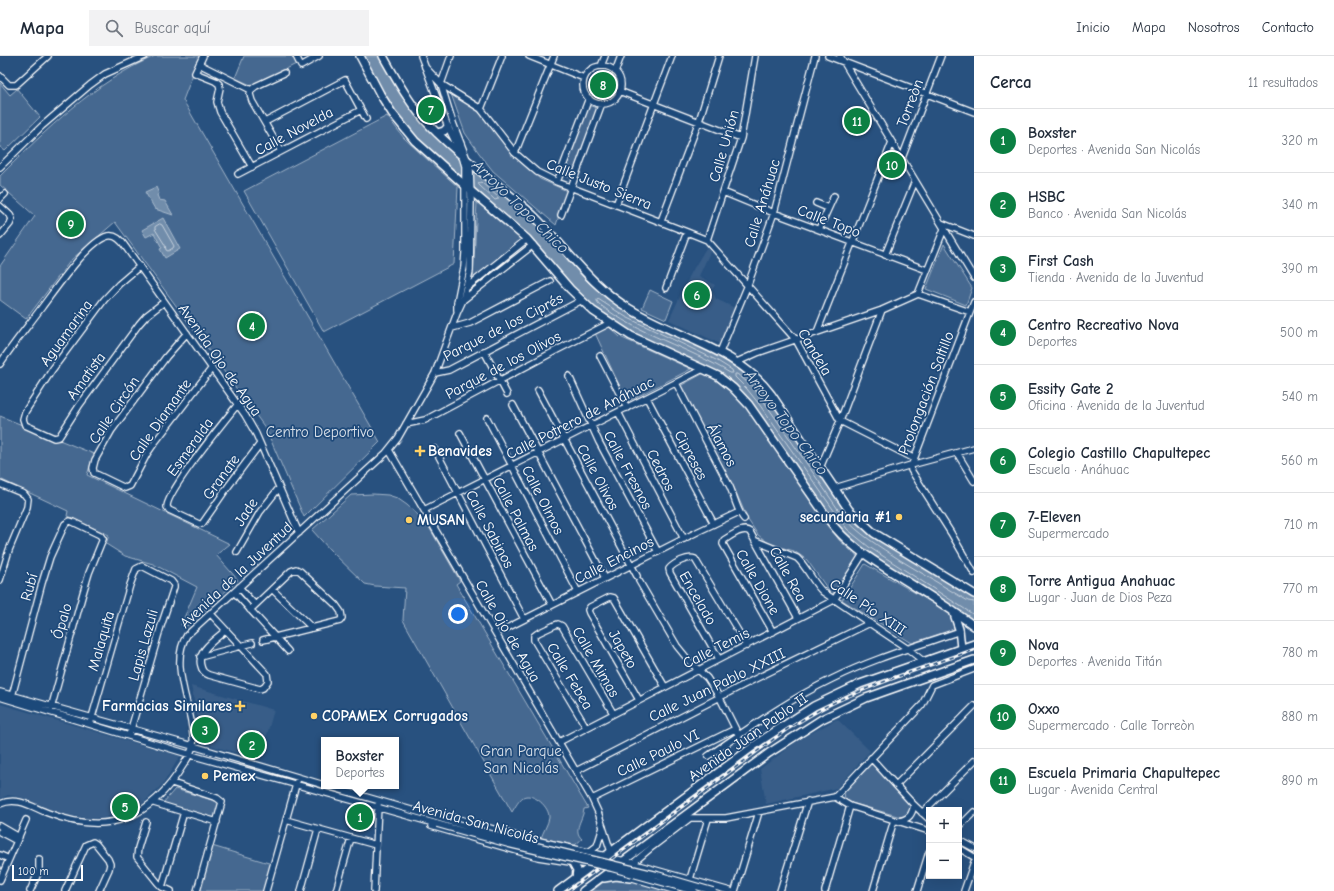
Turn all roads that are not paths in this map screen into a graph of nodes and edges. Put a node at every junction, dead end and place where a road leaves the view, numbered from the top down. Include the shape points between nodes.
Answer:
1 (48, 56) edge
2 (145, 56) edge
3 (203, 56) edge
4 (296, 56) edge
5 (319, 56) edge
6 (360, 56) edge
7 (383, 56) edge
8 (421, 56) edge
9 (452, 56) edge
10 (502, 56) edge
11 (529, 56) edge
12 (554, 56) edge
13 (605, 56) edge
14 (621, 56) edge
15 (672, 56) edge
16 (719, 56) edge
17 (755, 56) edge
18 (814, 56) edge
19 (828, 56) edge
20 (940, 56) edge
21 (841, 59) edge
22 (199, 64) junction
23 (550, 64) junction
24 (601, 66) junction
25 (424, 67) junction
26 (615, 72) junction
27 (284, 73) dead end
28 (0, 76) edge
29 (584, 78) junction
30 (441, 84) junction
31 (251, 90) junction
32 (619, 92) junction
33 (926, 93) junction
34 (589, 98) junction
35 (602, 103) junction
36 (654, 104) junction
37 (481, 109) junction
38 (361, 110) junction
39 (974, 112) edge
40 (366, 118) dead end
41 (699, 121) junction
42 (265, 122) junction
43 (448, 127) junction
44 (437, 133) junction
45 (741, 138) junction
46 (892, 142) junction
47 (281, 151) junction
48 (515, 153) junction
49 (462, 156) junction
50 (902, 158) junction
51 (468, 165) junction
52 (252, 167) junction
53 (0, 168) edge
54 (238, 174) dead end
55 (915, 181) junction
56 (556, 182) junction
57 (468, 186) junction
58 (571, 188) junction
59 (723, 192) junction
60 (834, 196) dead end
61 (816, 203) dead end
62 (616, 205) junction
63 (0, 206) edge
64 (828, 208) junction
65 (774, 213) junction
66 (561, 215) dead end
67 (661, 221) junction
68 (942, 226) junction
69 (819, 229) junction
70 (687, 232) junction
71 (0, 236) edge
72 (974, 236) edge
73 (527, 239) junction
74 (707, 240) junction
75 (853, 242) junction
76 (533, 245) junction
77 (885, 255) junction
78 (140, 266) junction
79 (927, 270) junction
80 (974, 278) edge
81 (550, 281) dead end
82 (747, 287) junction
83 (466, 288) junction
84 (666, 288) dead end
85 (918, 294) junction
86 (463, 300) junction
87 (582, 300) junction
88 (164, 302) junction
89 (457, 302) junction
90 (974, 302) edge
91 (882, 310) junction
92 (970, 312) junction
93 (457, 313) junction
94 (610, 323) junction
95 (452, 328) junction
96 (817, 332) junction
97 (187, 333) junction
98 (796, 340) junction
99 (484, 351) junction
100 (720, 352) junction
101 (600, 356) dead end
102 (737, 362) junction
103 (0, 364) edge
104 (212, 368) junction
105 (703, 369) junction
106 (435, 373) junction
107 (569, 376) dead end
108 (499, 380) junction
109 (676, 383) junction
110 (538, 390) dead end
111 (507, 394) dead end
112 (647, 398) junction
113 (238, 404) junction
114 (513, 405) dead end
115 (627, 408) junction
116 (618, 412) junction
117 (487, 418) dead end
118 (840, 421) junction
119 (23, 422) joint
120 (406, 424) junction
121 (592, 426) junction
122 (460, 433) dead end
123 (564, 439) junction
124 (260, 444) junction
125 (974, 448) edge
126 (435, 449) dead end
127 (389, 450) junction
128 (537, 452) junction
129 (957, 453) junction
130 (914, 458) junction
131 (512, 465) junction
132 (911, 465) junction
133 (820, 468) junction
134 (484, 479) junction
135 (974, 481) edge
136 (0, 484) edge
137 (130, 486) joint
138 (278, 488) junction
139 (835, 488) junction
140 (457, 493) junction
141 (424, 510) junction
142 (739, 512) junction
143 (744, 519) dead end
144 (202, 524) joint
145 (714, 524) junction
146 (299, 533) junction
147 (103, 538) joint
148 (684, 539) junction
149 (756, 541) junction
150 (237, 552) dead end
151 (658, 552) junction
152 (863, 554) junction
153 (631, 565) junction
154 (140, 566) joint
155 (974, 573) edge
156 (605, 578) junction
157 (0, 580) edge
158 (239, 587) junction
159 (272, 589) junction
160 (234, 592) junction
161 (578, 592) junction
162 (974, 594) edge
163 (834, 600) junction
164 (255, 605) junction
165 (552, 605) junction
166 (250, 610) junction
167 (953, 611) junction
168 (210, 613) junction
169 (798, 618) junction
170 (524, 619) junction
171 (870, 623) junction
172 (974, 626) edge
173 (312, 628) junction
174 (226, 630) junction
175 (501, 632) dead end
176 (773, 632) junction
177 (960, 632) junction
178 (534, 636) joint
179 (276, 638) junction
180 (263, 640) dead end
181 (252, 643) dead end
182 (974, 644) edge
183 (240, 646) junction
184 (747, 646) junction
185 (961, 648) junction
186 (908, 649) junction
187 (288, 651) dead end
188 (200, 658) junction
189 (719, 659) junction
190 (974, 660) edge
191 (923, 661) junction
192 (698, 669) junction
193 (974, 669) edge
194 (665, 687) junction
195 (0, 692) edge
196 (0, 697) edge
197 (11, 698) junction
198 (720, 698) junction
199 (639, 700) junction
200 (974, 706) edge
201 (51, 709) junction
202 (613, 713) junction
203 (91, 721) junction
204 (586, 727) junction
205 (131, 729) junction
206 (735, 729) junction
207 (130, 736) junction
208 (739, 736) junction
209 (559, 742) junction
210 (193, 746) junction
211 (190, 754) junction
212 (708, 756) dead end
213 (871, 758) junction
214 (974, 761) edge
215 (576, 771) junction
216 (298, 777) junction
217 (172, 783) junction
218 (321, 784) edge
219 (896, 784) junction
220 (296, 785) junction
221 (338, 789) edge
222 (835, 797) junction
223 (592, 799) junction
224 (379, 801) junction
225 (808, 801) junction
226 (154, 803) junction
227 (0, 804) edge
228 (914, 805) junction
229 (850, 806) junction
230 (378, 808) junction
231 (184, 812) junction
232 (759, 812) junction
233 (974, 812) edge
234 (922, 813) junction
235 (421, 816) junction
236 (926, 816) edge
237 (708, 819) junction
238 (26, 820) dead end
239 (286, 820) junction
240 (897, 820) junction
241 (438, 821) junction
242 (146, 822) dead end
243 (217, 822) junction
244 (962, 824) edge
245 (0, 826) edge
246 (603, 826) junction
247 (318, 829) junction
248 (926, 831) edge
249 (0, 832) edge
250 (351, 838) junction
251 (18, 839) junction
252 (962, 842) edge
253 (376, 844) junction
254 (974, 848) edge
255 (962, 850) edge
256 (587, 852) junction
257 (0, 855) edge
258 (610, 855) junction
259 (974, 857) edge
260 (9, 859) junction
261 (39, 859) dead end
262 (623, 861) junction
263 (926, 862) edge
264 (974, 862) edge
265 (577, 864) junction
266 (632, 864) junction
267 (592, 866) junction
268 (611, 870) junction
269 (627, 877) junction
270 (576, 878) junction
271 (600, 879) junction
272 (0, 880) edge
273 (690, 880) junction
274 (162, 887) junction
275 (30, 891) edge
276 (65, 891) edge
277 (100, 891) edge
278 (171, 891) edge
279 (197, 891) edge
280 (266, 891) edge
281 (301, 891) edge
282 (336, 891) edge
283 (374, 891) edge
284 (558, 891) edge
285 (583, 891) edge
286 (677, 891) edge
287 (694, 891) edge
288 (713, 891) edge
289 (730, 891) edge
290 (735, 891) edge
291 (780, 891) edge
292 (825, 891) edge
293 (873, 891) edge
294 (917, 891) edge
295 (964, 891) edge

1 - 28 street via 16,85 6,83
2 - 53 street via 95,81 42,126
3 - 22 street
4 - 5 street via 301,66
6 - 57 main road via 380,94 402,126 415,141
7 - 44 main road via 412,104
8 - 25 street
9 - 30 street
10 - 37 street
11 - 23 street
12 - 23 street
13 - 24 street
14 - 26 street
15 - 36 street
16 - 41 street
17 - 45 street, Calle Unión
18 - 65 street, Calle Anáhuac
19 - 21 street
20 - 33 street, Torreòn
21 - 33 street
21 - 46 street
22 - 31 street
22 - 52 street via 195,73 219,84 217,102 220,112
23 - 29 street
23 - 48 street
24 - 26 street via 609,67
24 - 29 street via 591,69
25 - 30 street, Calle Justo Sierra
25 - 43 street
26 - 32 street via 620,81
27 - 31 street
29 - 34 street via 583,89
30 - 37 street, Calle Justo Sierra
30 - 51 street, Avenida de la Juventud
31 - 42 street via 252,101
32 - 35 street via 612,100
32 - 36 street
33 - 39 street
33 - 50 street, Torreòn
34 - 35 street
34 - 56 street
35 - 58 street
36 - 41 street
36 - 62 street
37 - 48 street, Calle Justo Sierra
38 - 40 street
38 - 42 street via 345,80
38 - 47 street, Calle Novelda
41 - 45 street
41 - 67 street
42 - 47 street
43 - 44 main road via 444,132
43 - 49 street
44 - 49 main road
45 - 59 street, Calle Unión
46 - 50 street
46 - 75 street
47 - 52 street, Calle Novelda
48 - 56 street, Calle Justo Sierra via 538,172
49 - 51 main road
50 - 55 street
51 - 57 street, Avenida de la Juventud
51 - 100 main road via 533,216 590,279 607,294 648,319
52 - 54 street, Calle Novelda
55 - 68 street
55 - 77 street
56 - 58 street, Calle Justo Sierra
57 - 73 main road
57 - 83 street, Avenida de la Juventud via 471,257
57 - 89 street, Avenida de la Juventud via 464,267
58 - 62 street, Calle Justo Sierra
58 - 66 street
59 - 65 street, Calle Topo
59 - 74 street, Calle Unión
60 - 64 street
61 - 64 street
62 - 67 street, Calle Justo Sierra
63 - 71 street via 12,219
64 - 69 street
65 - 69 street, Calle Topo
65 - 82 street, Calle Anáhuac
67 - 70 street, Calle Justo Sierra
68 - 72 street
68 - 79 street
68 - 80 street
69 - 75 street, Calle Topo
70 - 74 street, Calle Justo Sierra
70 - 84 street
73 - 76 main road
73 - 83 street
74 - 82 street, Candela
75 - 77 street, Calle Topo
75 - 96 street
76 - 86 street
76 - 87 main road
77 - 79 street, Calle Topo
78 - 88 street, Avenida Ojo de Agua
78 - 103 street, Avenida Ojo de Agua via 120,239 112,235 101,239 74,265
78 - 119 street, Aguamarina via 119,284 100,306 24,412
79 - 85 street
81 - 95 street via 470,322
82 - 98 street, Candela
82 - 100 street, Calle Anáhuac
83 - 86 street, Avenida de la Juventud
85 - 91 street
85 - 92 street
86 - 89 street
86 - 93 street, Avenida de la Juventud
87 - 94 main road
87 - 99 street, Parque de los Ciprés
88 - 97 street, Avenida Ojo de Agua
88 - 119 street, Amatista via 139,324 78,406 59,437 56,439 36,431
89 - 93 street, Avenida de la Juventud
90 - 92 street, Prolongación Saltillo
91 - 96 street
91 - 118 street
92 - 130 street, Prolongación Saltillo
93 - 95 street, Avenida de la Juventud
94 - 105 main road
94 - 108 street, Parque de los Olivos
95 - 106 street, Avenida de la Juventud
96 - 98 street
97 - 104 street, Avenida Ojo de Agua
97 - 137 street, Calle Circón via 112,430 94,463 93,471 97,476 123,487
98 - 102 street
98 - 118 street, Candela
99 - 106 street, Parque de los Ciprés via 449,370
99 - 108 street
100 - 102 main road
101 - 115 street
102 - 133 main road via 767,390
104 - 113 street, Avenida Ojo de Agua
104 - 137 street, Calle Diamante via 156,441
105 - 109 street, Calle Potrero de Anáhuac
105 - 152 main road via 727,382 746,401 836,530
106 - 120 street, Avenida de la Juventud
107 - 121 street, Calle Fresnos
108 - 111 street
108 - 120 street, Parque de los Olivos via 425,420
109 - 112 street, Calle Potrero de Anáhuac
109 - 142 street, Álamos via 732,492
110 - 123 street, Calle Olivos
112 - 115 street, Calle Potrero de Anáhuac
112 - 145 street, Cipreses
113 - 124 street, Avenida Ojo de Agua
113 - 144 street, Esmeralda via 168,500 169,510
114 - 128 street
115 - 116 street, Calle Potrero de Anáhuac
116 - 121 street, Calle Potrero de Anáhuac
116 - 148 street, Cedros
117 - 131 street, Calle Olmos
118 - 130 street
118 - 133 street
120 - 127 street, Avenida de la Juventud
121 - 123 street, Calle Potrero de Anáhuac
121 - 151 street, Calle Fresnos
122 - 134 street, Calle Palmas
123 - 128 street, Calle Potrero de Anáhuac
123 - 153 street, Calle Olivos
124 - 138 street, Avenida Ojo de Agua
124 - 144 street, Granate
125 - 129 street
126 - 140 street, Calle Sabinos
127 - 141 street, Calle Ojo de Agua
127 - 146 street, Avenida de la Juventud
128 - 131 street, Calle Potrero de Anáhuac
128 - 156 street
129 - 132 street
129 - 135 street
130 - 132 street, Prolongación Saltillo
131 - 134 street, Calle Potrero de Anáhuac
131 - 161 street, Calle Olmos
132 - 139 street
132 - 155 street, Prolongación Saltillo via 911,470
133 - 139 main road
134 - 140 street, Calle Potrero de Anáhuac
134 - 165 street, Calle Palmas
136 - 157 street via 24,494 28,499
138 - 146 street, Avenida Ojo de Agua
138 - 150 street, Jade via 260,512
139 - 162 main road via 849,510 874,532
140 - 141 street, Calle Potrero de Anáhuac
140 - 170 street, Calle Sabinos
141 - 209 street, Calle Ojo de Agua
142 - 143 street, Álamos
142 - 145 street, Calle Encinos
145 - 148 street, Calle Encinos
146 - 158 street, Avenida de la Juventud
147 - 197 street, Rubí via 73,522 65,524 50,557
147 - 201 street, Ópalo via 85,586
148 - 151 street, Calle Encinos
149 - 163 street, Calle Pío XIII via 797,558 818,588
149 - 169 street, Calle Rea
149 - 176 street, Calle Dione via 748,530 744,529 723,543
151 - 153 street, Calle Encinos
152 - 163 street
152 - 167 main road
153 - 156 street, Calle Encinos
153 - 192 street, Calle Olivos via 677,646
154 - 203 street, Malaquita via 136,569 124,603
154 - 205 street, Lapis Lazuli via 171,581 174,585
156 - 161 street, Calle Encinos
158 - 160 street, Avenida de la Juventud
158 - 164 street
159 - 164 street
159 - 173 street
159 - 173 street via 296,569 336,605 342,618 338,622
160 - 166 street
160 - 168 street, Avenida de la Juventud
161 - 165 street, Calle Encinos
163 - 169 street, Calle Temis
163 - 171 street, Calle Pío XIII
164 - 166 street
165 - 170 street, Calle Encinos
166 - 179 street
167 - 172 main road
167 - 177 main road
168 - 174 street
168 - 210 street, Avenida de la Juventud via 187,635 180,653 180,672 192,726
169 - 176 street, Calle Temis
170 - 175 street, Calle Encinos
171 - 186 street, Calle Pío XIII
171 - 198 street, Calle Juan Pablo XXIII
173 - 179 street
174 - 183 street
174 - 188 street via 204,650
176 - 184 street, Calle Temis
177 - 185 main road
177 - 186 street
178 - 202 street, Calle Mimas via 558,624 562,626
178 - 204 street, Calle Febea
179 - 180 street
179 - 187 street
181 - 183 street
182 - 185 main road, Avenida Juan Pablo II
183 - 188 street
183 - 188 street via 267,674 268,681 263,688 206,674 200,665
184 - 189 street, Calle Temis
184 - 189 street, Encelado via 697,561 689,558 672,566 670,573
185 - 191 main road, Avenida Juan Pablo II
186 - 191 street, Calle Pío XIII
186 - 208 street via 856,668 815,687
189 - 192 street, Calle Temis
190 - 262 main road, Avenida Juan Pablo II via 881,692 822,718 769,753
191 - 258 main road, Avenida Juan Pablo II via 860,684 797,716
192 - 194 street, Calle Temis
192 - 198 street, Calle Olivos
193 - 213 street via 932,685 922,704
194 - 199 street, Calle Temis
194 - 199 street, Japeto via 614,598 610,597 590,606 588,610
195 - 197 street, Avenida San Nicolás
196 - 197 street, Avenida San Nicolás
197 - 201 street, Avenida San Nicolás
198 - 206 street, Calle Olivos
198 - 215 street, Calle Juan Pablo XXIII
199 - 202 street, Calle Temis
200 - 219 street
201 - 203 street, Avenida San Nicolás
202 - 204 street, Calle Temis
203 - 205 street, Avenida San Nicolás
203 - 207 street, Avenida San Nicolás
204 - 209 street, Calle Temis
205 - 207 street, Lapis Lazuli
205 - 210 street, Avenida San Nicolás
206 - 208 street, Calle Olivos
206 - 223 street, Calle Paulo VI
207 - 211 street, Avenida San Nicolás
208 - 212 street
209 - 215 street, Calle Ojo de Agua
210 - 211 street, Avenida de la Juventud
210 - 216 street, Avenida San Nicolás
211 - 217 street, Avenida de la Juventud
211 - 220 street, Avenida San Nicolás
213 - 219 street
213 - 222 street
214 - 234 street
215 - 223 street, Calle Ojo de Agua
216 - 218 street, Avenida San Nicolás
216 - 220 street
217 - 226 street, Avenida de la Juventud
217 - 243 street via 219,799 222,805
219 - 228 street
220 - 230 street, Avenida San Nicolás
220 - 239 street
221 - 224 street, Avenida San Nicolás
222 - 225 street
222 - 229 street
223 - 246 street, Calle Ojo de Agua
224 - 230 street
224 - 235 street, Avenida San Nicolás
225 - 232 street
225 - 291 street
226 - 227 street, Avenida de la Juventud via 127,817 96,824 67,820 18,801
226 - 231 street
228 - 234 street
228 - 240 street via 908,818
229 - 240 street
229 - 292 street
230 - 235 street, Avenida San Nicolás
230 - 253 street
231 - 243 street
231 - 274 street
232 - 237 street
232 - 290 street
233 - 244 street
234 - 236 street
235 - 241 street, Avenida San Nicolás
235 - 256 street via 427,812 435,812 517,836
235 - 265 street via 432,826 538,857
237 - 266 street via 690,818
237 - 273 street
238 - 251 street
239 - 247 street
239 - 280 street
240 - 248 street
240 - 293 street
241 - 287 street, Avenida San Nicolás, bridge via 508,844
241 - 288 street, Avenida San Nicolás, bridge
242 - 274 street via 137,857
243 - 279 street
245 - 251 street
246 - 256 street via 597,846
246 - 258 street, Calle Ojo de Agua
247 - 250 street
247 - 281 street
249 - 251 street
250 - 253 street
250 - 282 street
251 - 260 street
252 - 254 street
253 - 283 street
255 - 259 street
256 - 258 street
256 - 265 street via 585,859
257 - 260 street
258 - 262 street
258 - 267 main road, Avenida Juan Pablo II
258 - 268 street, Calle Ojo de Agua
260 - 272 street
261 - 275 street via 39,871
262 - 266 street
262 - 268 main road, Avenida Juan Pablo II
263 - 294 street
264 - 295 street
265 - 267 street
265 - 270 main road
266 - 269 street
266 - 273 street
267 - 268 street
267 - 270 main road, Avenida Juan Pablo II
268 - 269 street
268 - 271 main road, Avenida Juan Pablo II
269 - 271 main road via 611,876
269 - 286 street
270 - 284 main road, Avenida Juan Pablo II
271 - 285 main road, Avenida Juan Pablo II
273 - 289 street
274 - 278 street
276 - 277 street via 90,842 96,844 110,864

